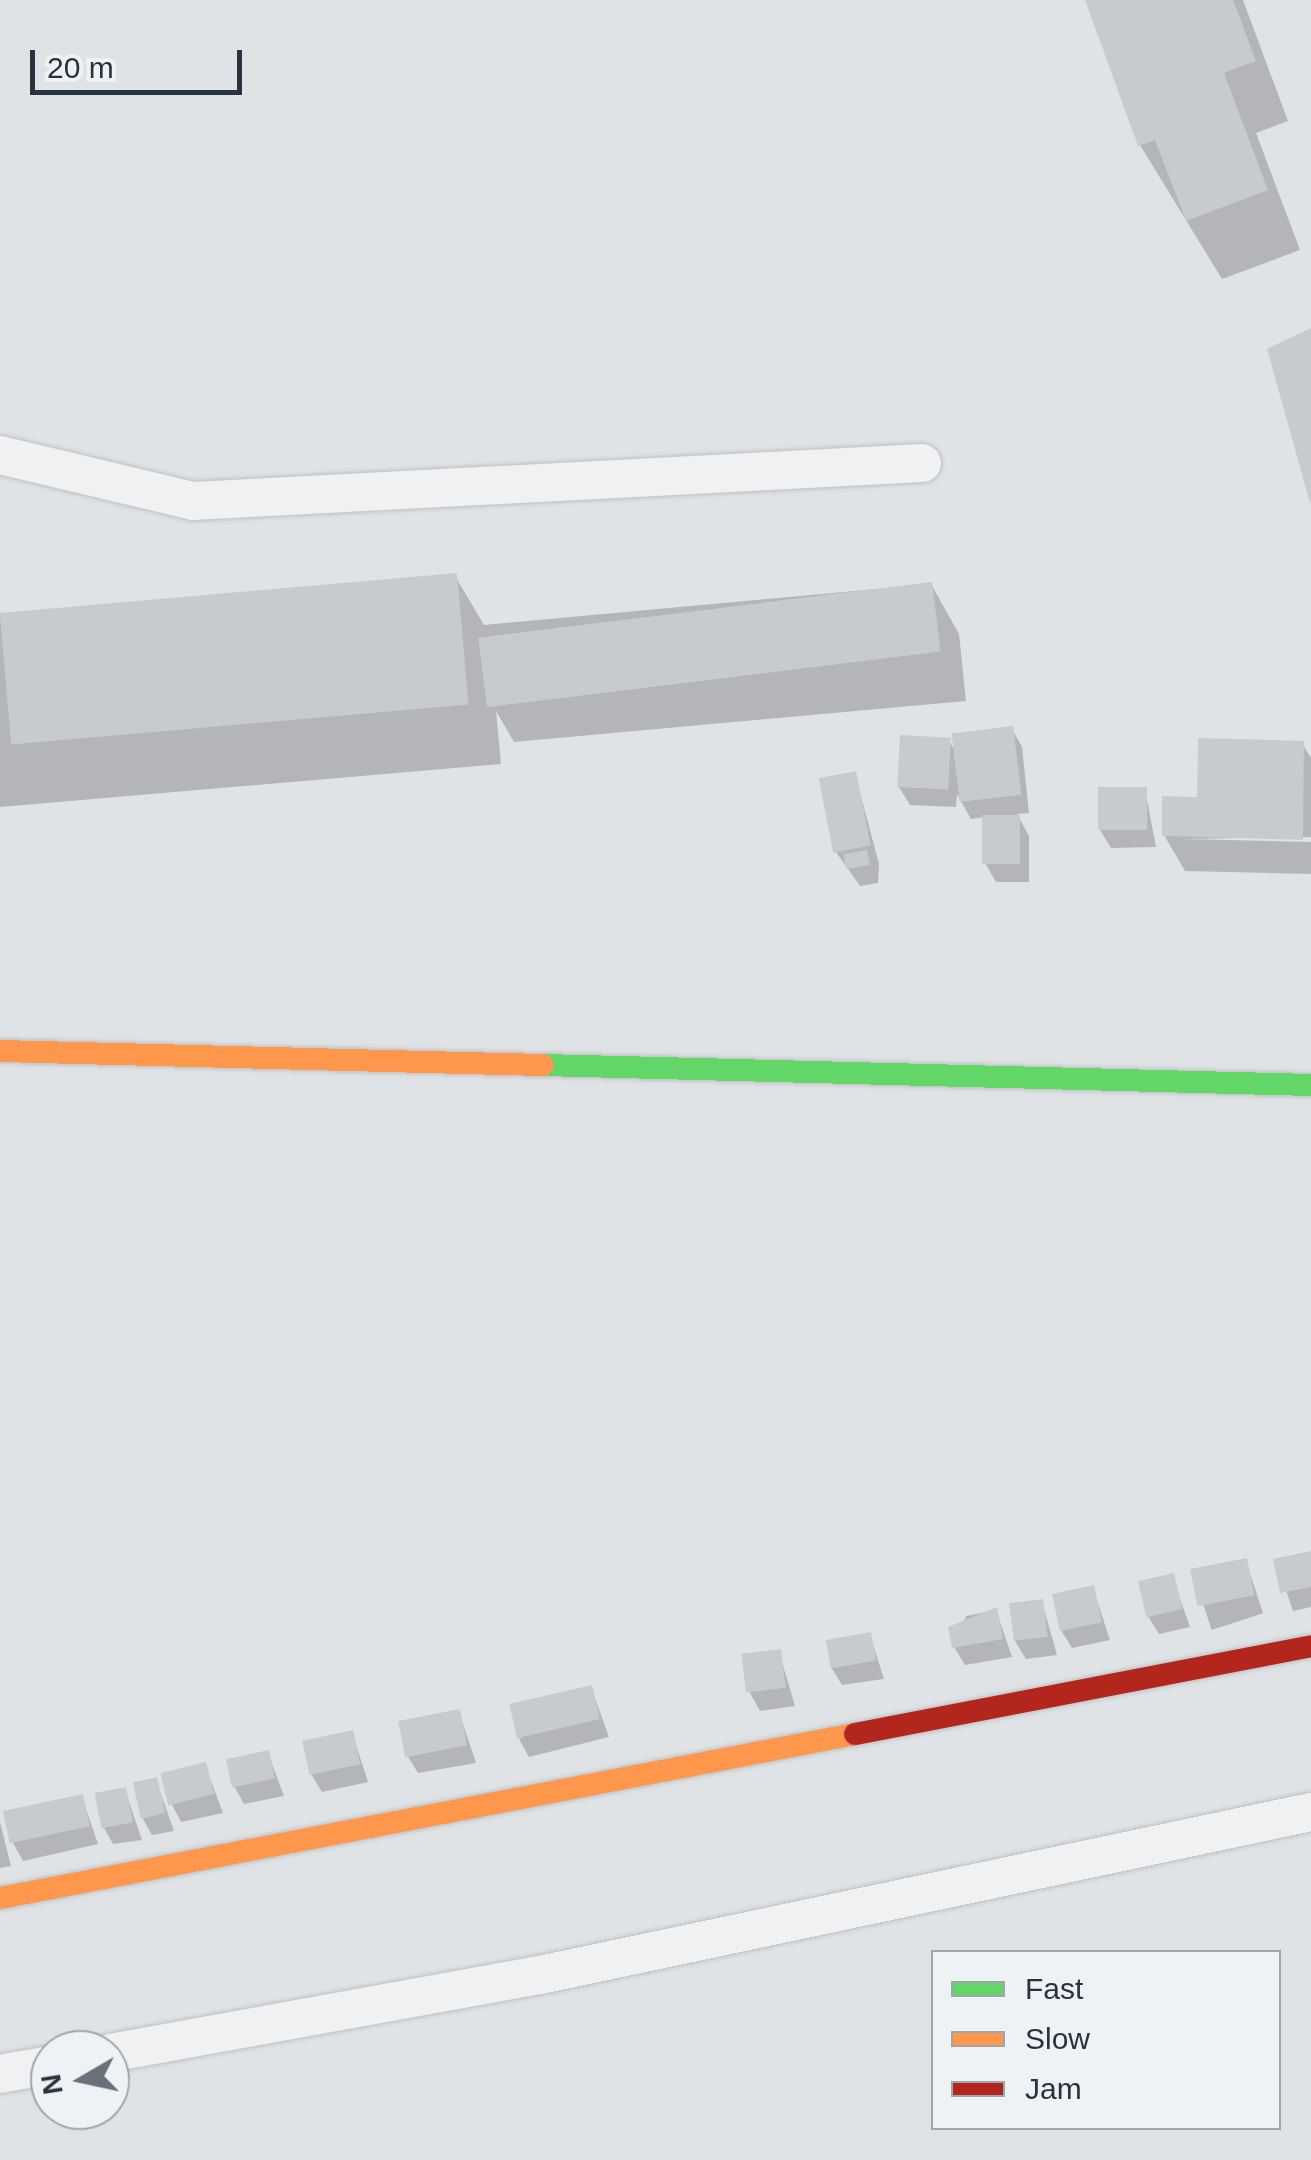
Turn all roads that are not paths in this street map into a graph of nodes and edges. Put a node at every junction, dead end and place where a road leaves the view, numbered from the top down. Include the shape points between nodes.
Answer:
1 (0, 454) edge
2 (922, 463) dead end
3 (0, 1050) edge
4 (1311, 1085) edge
5 (1311, 1646) edge
6 (1311, 1812) edge
7 (0, 1898) edge
8 (130, 2049) edge
9 (30, 2068) edge
10 (0, 2074) edge

1 - 2 lane via 193,501
3 - 4 street
5 - 7 street
6 - 8 lane via 540,1975
9 - 10 lane

